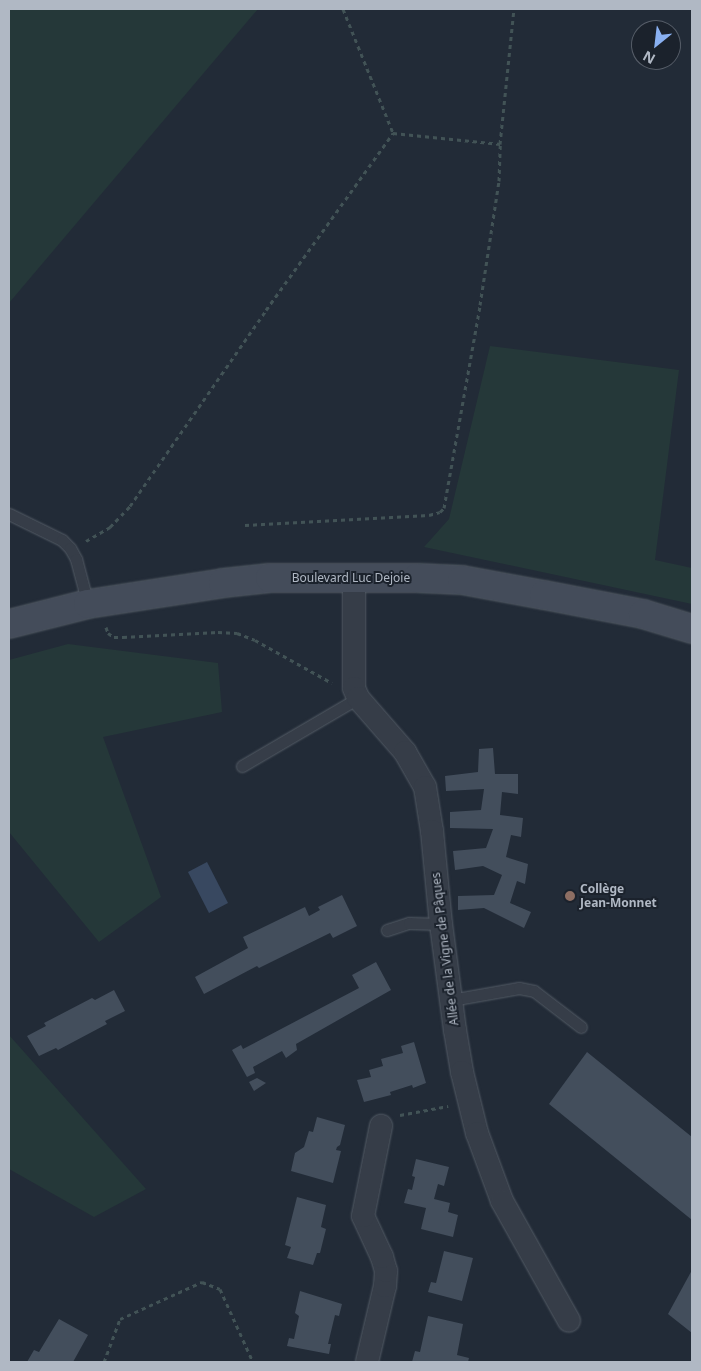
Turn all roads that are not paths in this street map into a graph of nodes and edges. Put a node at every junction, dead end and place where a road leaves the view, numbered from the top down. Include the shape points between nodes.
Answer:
1 (9, 514) edge
2 (354, 578) junction
3 (88, 604) junction
4 (9, 624) edge
5 (692, 629) edge
6 (356, 693) junction
7 (242, 766) dead end
8 (441, 924) junction
9 (387, 930) dead end
10 (451, 1000) junction
11 (581, 1027) dead end
12 (381, 1126) road end
13 (569, 1320) dead end
14 (367, 1362) edge

1 - 3 lane via 62,540 70,548
2 - 3 main road, Boulevard Luc Dejoie via 270,578
2 - 5 main road, Boulevard Luc Dejoie via 462,580 643,614
2 - 6 street
3 - 4 main road, Boulevard Luc Dejoie
6 - 7 lane
6 - 8 street, Allée de la Vigne de Pâques via 405,752 425,787
8 - 9 lane via 410,923
8 - 10 street, Allée de la Vigne de Pâques
10 - 11 lane via 519,988 534,991
10 - 13 street, Allée de la Vigne de Pâques via 462,1072 477,1134 502,1201
12 - 14 street via 363,1216 386,1271

